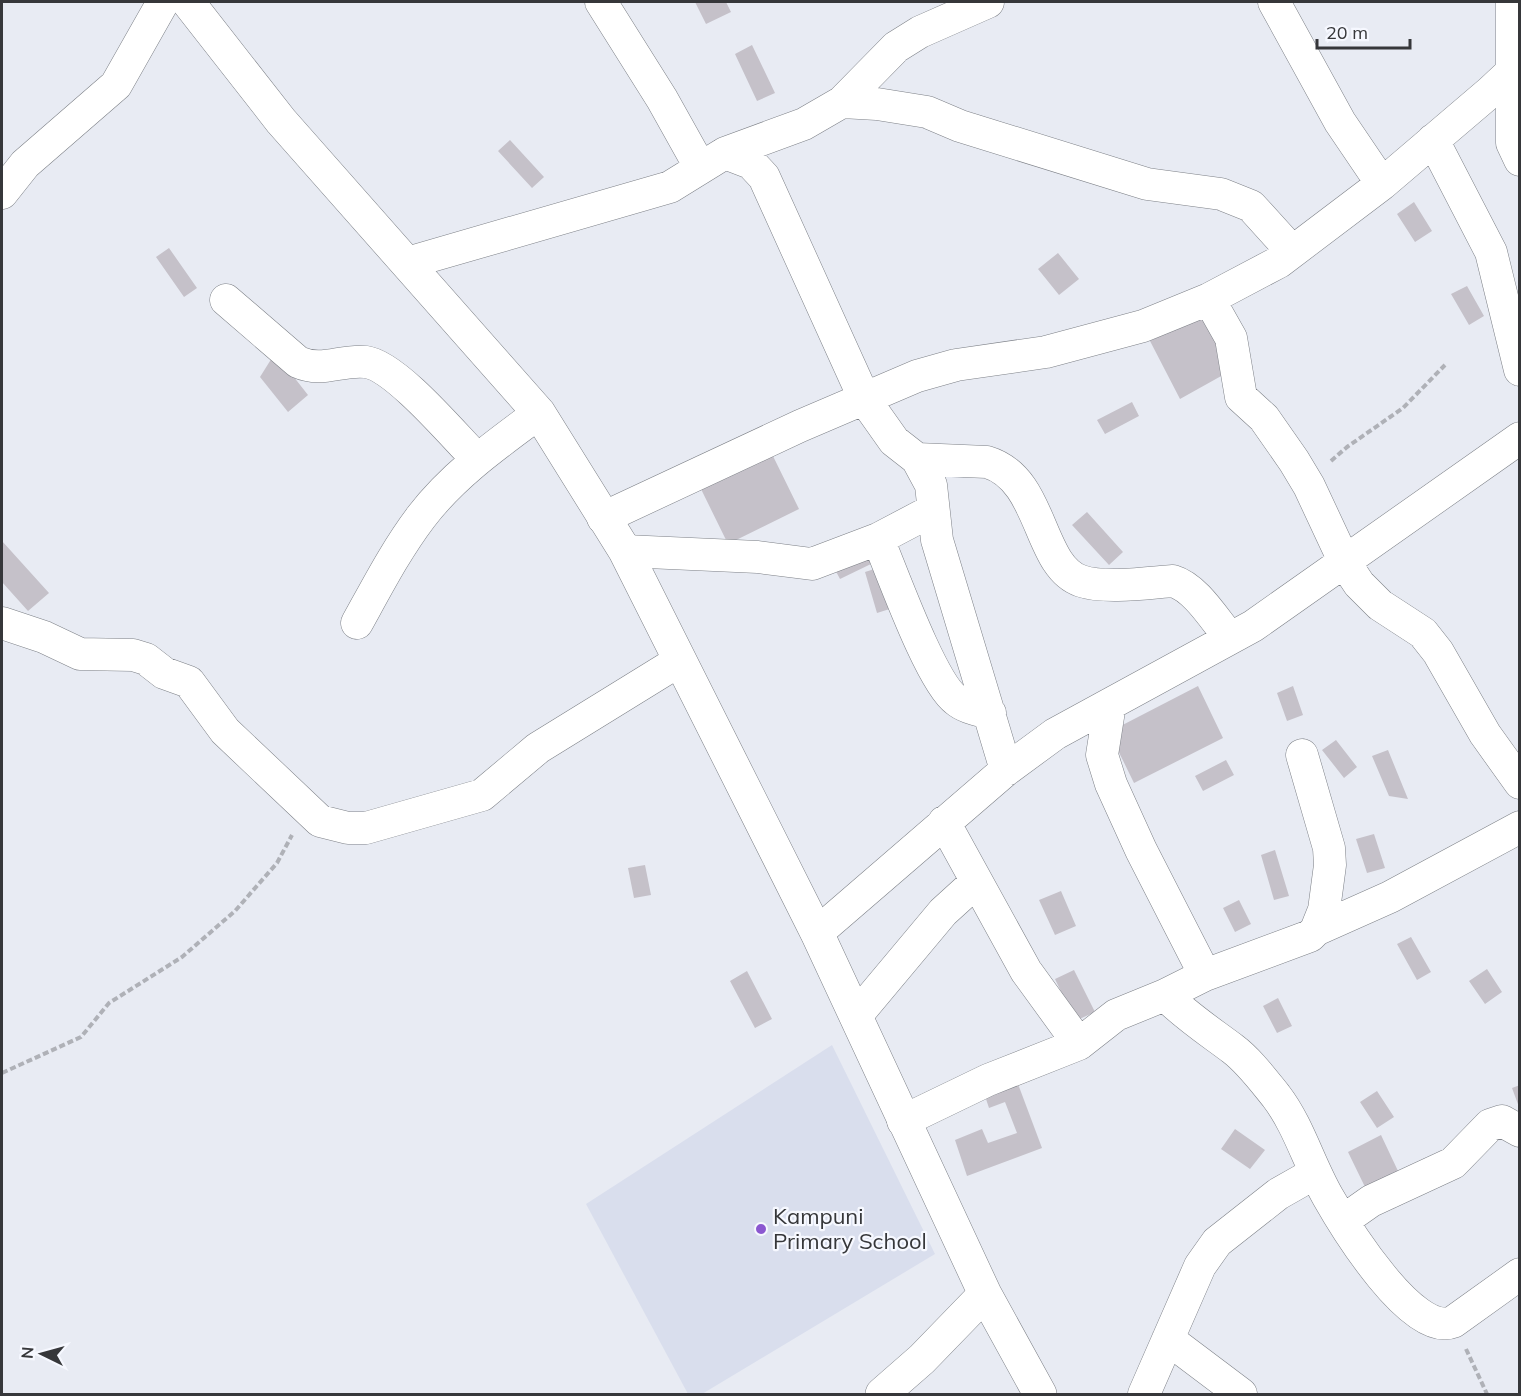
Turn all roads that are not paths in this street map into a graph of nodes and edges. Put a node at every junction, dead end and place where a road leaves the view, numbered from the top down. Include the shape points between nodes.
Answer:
1 (163, 2) edge
2 (188, 2) edge
3 (600, 2) edge
4 (988, 2) edge
5 (1274, 2) edge
6 (1512, 2) edge
7 (1517, 66) edge
8 (842, 102) junction
9 (1433, 140) junction
10 (713, 160) junction
11 (1520, 160) edge
12 (1382, 184) junction
13 (2, 193) edge
14 (1291, 250) junction
15 (408, 263) junction
16 (1209, 299) junction
17 (226, 300) dead end
18 (1520, 370) edge
19 (865, 400) junction
20 (539, 413) junction
21 (1520, 438) edge
22 (477, 459) junction
23 (917, 459) junction
24 (933, 510) junction
25 (603, 518) junction
26 (878, 539) junction
27 (625, 551) junction
28 (1345, 562) junction
29 (2, 623) edge
30 (357, 623) dead end
31 (1230, 638) junction
32 (679, 661) junction
33 (1110, 704) junction
34 (990, 713) junction
35 (1302, 755) dead end
36 (1005, 770) junction
37 (1520, 783) edge
38 (944, 822) junction
39 (1520, 826) edge
40 (975, 882) junction
41 (1316, 930) junction
42 (818, 933) junction
43 (1205, 975) junction
44 (1165, 995) junction
45 (856, 1016) junction
46 (1079, 1044) junction
47 (903, 1121) junction
48 (1520, 1131) edge
49 (1315, 1173) junction
50 (1344, 1220) junction
51 (1520, 1274) edge
52 (985, 1294) junction
53 (1168, 1339) junction
54 (882, 1395) edge
55 (1040, 1395) edge
56 (1143, 1395) edge
57 (1241, 1395) edge

1 - 13 street via 116,85 25,164
2 - 15 street via 281,121
3 - 10 street via 662,99
4 - 8 street via 904,42
5 - 12 street via 1340,122
6 - 7 street
7 - 9 street
7 - 11 street via 1511,106 1512,142
8 - 10 street via 804,123
8 - 14 street via 927,112 971,130 1147,184 1221,194 1251,206
9 - 12 street
9 - 18 street via 1491,252
10 - 15 street via 670,187 648,195
10 - 19 street via 751,163 764,177
12 - 14 street
14 - 16 street via 1279,262
15 - 20 street
16 - 19 street via 1143,326 1046,352 956,365 917,376
16 - 28 street via 1231,338 1241,397 1264,418 1309,486
17 - 22 street via 298,362 309,367 365,362 380,367 415,394
19 - 23 street via 894,441
19 - 25 street
20 - 22 street
20 - 25 street
21 - 28 street
22 - 30 street via 423,515
23 - 24 street via 931,485
23 - 31 street via 996,465 1024,490 1059,564 1078,580 1096,584 1180,583
24 - 26 street
24 - 34 street via 937,540
25 - 27 street
26 - 27 street via 812,564 758,557
26 - 34 street via 918,635 947,691 966,706
27 - 32 street
28 - 31 street
28 - 37 street via 1359,584 1380,605 1423,633
29 - 32 street via 80,654 133,655 146,659 164,673 189,682 225,731 320,821 348,828 366,828 482,795 538,748
31 - 33 street
32 - 42 street
33 - 36 street via 1055,734
33 - 43 street via 1102,755 1111,784
34 - 36 street
35 - 41 street via 1329,848 1324,910
36 - 38 street
38 - 40 street
38 - 42 street
39 - 41 street via 1390,897
40 - 45 street via 943,912
40 - 46 street via 1026,971
41 - 43 street via 1310,936
42 - 45 street
43 - 44 street
44 - 46 street via 1116,1015
44 - 49 street via 1193,1022 1234,1050 1264,1081 1291,1119
45 - 47 street
46 - 47 street via 988,1080
47 - 52 street
48 - 50 street via 1502,1121 1490,1125 1453,1163 1371,1201
49 - 50 street
49 - 53 street via 1278,1194 1217,1242 1200,1266
50 - 51 street via 1391,1290 1422,1317 1447,1325
52 - 54 street
52 - 55 street
53 - 56 street
53 - 57 street

